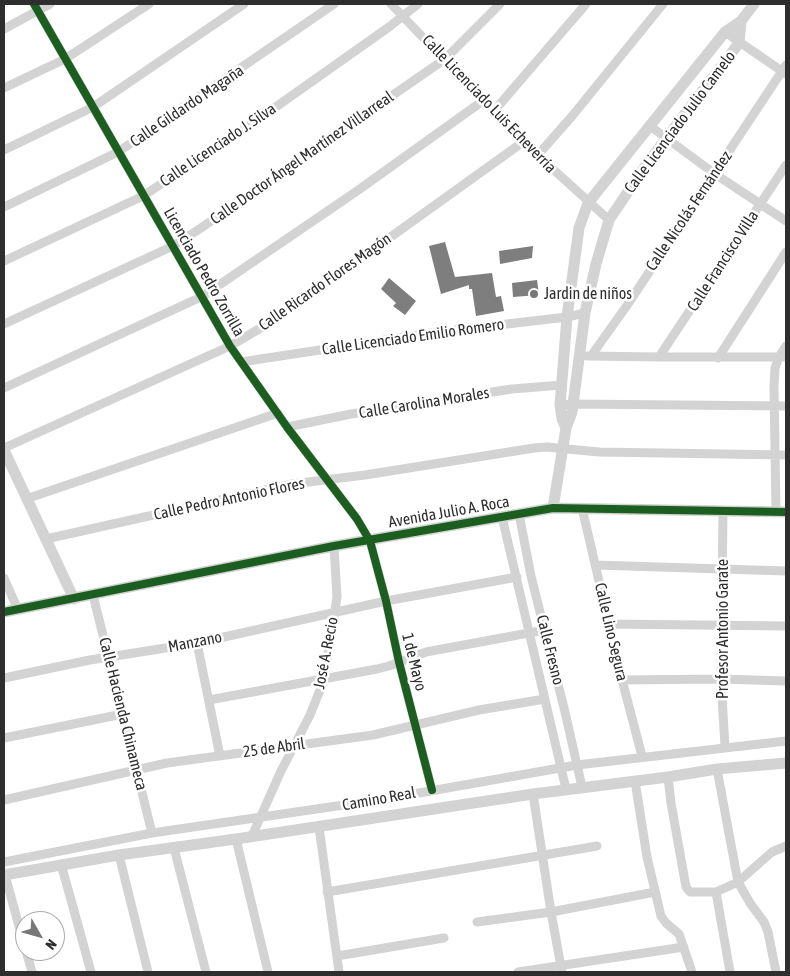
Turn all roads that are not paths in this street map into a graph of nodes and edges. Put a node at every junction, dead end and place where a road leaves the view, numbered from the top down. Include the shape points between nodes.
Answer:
1 (50, 4) edge
2 (149, 4) edge
3 (244, 4) edge
4 (334, 4) edge
5 (391, 4) edge
6 (418, 4) edge
7 (500, 4) edge
8 (586, 4) edge
9 (663, 4) edge
10 (754, 4) edge
11 (36, 7) edge
12 (403, 17) junction
13 (741, 21) junction
14 (4, 29) edge
15 (725, 32) junction
16 (739, 43) junction
17 (65, 59) junction
18 (445, 59) junction
19 (785, 70) edge
20 (4, 88) edge
21 (484, 100) junction
22 (93, 107) junction
23 (494, 111) junction
24 (650, 126) junction
25 (666, 139) junction
26 (523, 142) junction
27 (4, 150) edge
28 (118, 152) junction
29 (537, 156) junction
30 (786, 164) edge
31 (715, 174) junction
32 (143, 196) junction
33 (588, 203) junction
34 (761, 203) junction
35 (4, 207) edge
36 (609, 220) junction
37 (786, 221) edge
38 (173, 246) junction
39 (786, 252) edge
40 (4, 261) edge
41 (202, 296) junction
42 (585, 313) junction
43 (568, 317) junction
44 (4, 324) edge
45 (230, 346) junction
46 (786, 346) edge
47 (585, 356) junction
48 (782, 357) edge
49 (659, 358) junction
50 (718, 358) junction
51 (241, 362) junction
52 (562, 385) junction
53 (4, 388) edge
54 (573, 404) junction
55 (560, 405) junction
56 (773, 405) junction
57 (786, 406) edge
58 (278, 413) junction
59 (287, 427) junction
60 (566, 428) junction
61 (4, 449) edge
62 (562, 449) junction
63 (775, 455) junction
64 (786, 455) edge
65 (326, 479) junction
66 (26, 499) junction
67 (553, 508) junction
68 (582, 508) junction
69 (723, 511) junction
70 (781, 512) edge
71 (519, 514) junction
72 (502, 517) junction
73 (46, 539) junction
74 (370, 540) junction
75 (334, 546) junction
76 (595, 565) junction
77 (722, 568) junction
78 (786, 571) edge
79 (517, 577) junction
80 (4, 578) edge
81 (93, 595) junction
82 (74, 599) junction
83 (386, 602) junction
84 (18, 610) junction
85 (4, 612) edge
86 (334, 612) junction
87 (609, 624) junction
88 (722, 624) junction
89 (786, 626) edge
90 (545, 630) junction
91 (530, 634) junction
92 (197, 643) junction
93 (108, 658) junction
94 (399, 662) junction
95 (4, 678) edge
96 (324, 680) junction
97 (622, 680) junction
98 (721, 680) junction
99 (786, 681) edge
100 (545, 699) junction
101 (209, 700) junction
102 (123, 714) junction
103 (416, 725) junction
104 (4, 738) edge
105 (786, 741) edge
106 (294, 745) junction
107 (725, 747) junction
108 (220, 756) junction
109 (642, 756) junction
110 (786, 763) edge
111 (577, 765) junction
112 (560, 768) junction
113 (717, 769) junction
114 (137, 770) junction
115 (668, 777) junction
116 (635, 781) junction
117 (582, 787) junction
118 (566, 789) junction
119 (432, 790) junction
120 (533, 794) junction
121 (4, 800) edge
122 (261, 816) junction
123 (319, 826) junction
124 (152, 833) junction
125 (252, 836) junction
126 (236, 839) junction
127 (597, 846) dead end
128 (786, 846) edge
129 (174, 848) junction
130 (542, 854) junction
131 (119, 855) junction
132 (4, 862) edge
133 (61, 864) junction
134 (4, 875) edge
135 (738, 882) junction
136 (327, 892) junction
137 (655, 892) junction
138 (716, 892) junction
139 (551, 912) junction
140 (15, 914) edge
141 (477, 922) dead end
142 (444, 938) dead end
143 (684, 947) junction
144 (337, 956) junction
145 (561, 969) edge
146 (91, 972) edge
147 (148, 972) edge
148 (206, 972) edge
149 (268, 972) edge
150 (339, 972) edge
151 (518, 972) edge
152 (692, 972) edge
153 (730, 972) edge
154 (776, 972) edge

1 - 11 street
2 - 17 street
3 - 22 street
4 - 28 street, Calle Gildardo Magaña
5 - 12 street, Calle Licenciado Luis Echeverría
6 - 12 street, Calle Licenciado J. Silva
7 - 18 street, Calle Doctor Ángel Martínez Villarreal
8 - 23 street
9 - 29 street
10 - 13 street, Calle Licenciado Julio Camelo
11 - 14 street
11 - 17 street, Licenciado Pedro Zorrilla
12 - 18 street, Calle Licenciado Luis Echeverría
12 - 32 street, Calle Licenciado J. Silva
13 - 15 street, Calle Licenciado Julio Camelo
13 - 16 street, Calle Licenciado Julio Camelo
15 - 16 street
15 - 24 street, Calle Licenciado Julio Camelo
16 - 19 street
16 - 25 street, Calle Licenciado Julio Camelo
17 - 20 street
17 - 22 street, Licenciado Pedro Zorrilla
18 - 21 street, Calle Licenciado Luis Echeverría
18 - 38 street, Calle Doctor Ángel Martínez Villarreal
19 - 31 street, Calle Nicolás Fernández
21 - 23 street, Calle Licenciado Luis Echeverría
21 - 41 street
22 - 27 street
22 - 28 street, Licenciado Pedro Zorrilla
23 - 26 street, Calle Licenciado Luis Echeverría
24 - 25 street
24 - 33 street, Calle Licenciado Julio Camelo
25 - 31 street
25 - 36 street, Calle Licenciado Julio Camelo
26 - 29 street, Calle Licenciado Luis Echeverría
26 - 45 street, Calle Ricardo Flores Magón via 259,329
28 - 32 street, Licenciado Pedro Zorrilla
28 - 35 street, Calle Gildardo Magaña
29 - 33 street, Calle Licenciado Luis Echeverría
30 - 34 street, Calle Francisco Villa
31 - 34 street
31 - 47 street, Calle Nicolás Fernández via 633,296
32 - 38 street, Licenciado Pedro Zorrilla
32 - 40 street, Calle Licenciado J. Silva
33 - 36 street, Calle Licenciado Luis Echeverría
33 - 43 street via 579,228
34 - 37 street
34 - 49 street, Calle Francisco Villa
36 - 42 street
38 - 41 street, Licenciado Pedro Zorrilla
38 - 44 street, Calle Doctor Ángel Martínez Villarreal
39 - 50 street
41 - 45 street, Licenciado Pedro Zorrilla
41 - 53 street
42 - 43 street, Calle Licenciado Emilio Romero
42 - 47 street
43 - 51 street, Calle Licenciado Emilio Romero via 438,332
43 - 52 street
45 - 51 street, Licenciado Pedro Zorrilla
45 - 61 street, Calle Ricardo Flores Magón
46 - 48 street
47 - 49 street
47 - 54 street
48 - 50 street
48 - 56 street via 776,368
49 - 50 street
51 - 58 street, Licenciado Pedro Zorrilla
52 - 55 street
52 - 59 street, Calle Carolina Morales via 512,389
54 - 55 street
54 - 56 street
54 - 60 street
55 - 60 street
56 - 57 street
56 - 63 street
58 - 59 street, Licenciado Pedro Zorrilla
58 - 66 street
59 - 65 street, Licenciado Pedro Zorrilla
60 - 62 street
61 - 66 street
62 - 63 street, Calle Pedro Antonio Flores
62 - 65 street, Calle Pedro Antonio Flores via 534,448
62 - 67 street
63 - 64 street, Calle Pedro Antonio Flores
63 - 70 street
65 - 73 street, Calle Pedro Antonio Flores
65 - 74 street, Licenciado Pedro Zorrilla
66 - 73 street
67 - 68 street, Avenida Julio A. Roca
67 - 71 street, Avenida Julio A. Roca
68 - 69 street, Avenida Julio A. Roca
68 - 76 street, Calle Lino Segura
69 - 70 street, Avenida Julio A. Roca
69 - 77 street, Profesor Antonio Garate
71 - 72 street, Avenida Julio A. Roca
71 - 90 street, Calle Fresno
72 - 74 street, Avenida Julio A. Roca
72 - 79 street, Calle Fresno
73 - 82 street
74 - 75 street, Avenida Julio A. Roca
74 - 83 street, 1 de Mayo
75 - 81 street, Avenida Julio A. Roca
75 - 86 street, José A. Recio via 337,584
76 - 77 street
76 - 87 street, Calle Lino Segura
77 - 78 street
77 - 88 street, Profesor Antonio Garate
79 - 83 street, Manzano
79 - 91 street, Calle Fresno
80 - 84 street
81 - 82 street, Avenida Julio A. Roca
81 - 93 street, Calle Hacienda Chinameca
82 - 84 street, Avenida Julio A. Roca
83 - 86 street, Manzano
83 - 94 street, 1 de Mayo
84 - 85 street, Avenida Julio A. Roca
86 - 92 street, Manzano
86 - 96 street, José A. Recio
87 - 88 street
87 - 97 street, Calle Lino Segura
88 - 89 street
88 - 98 street, Profesor Antonio Garate
90 - 91 street
90 - 111 street, Calle Fresno
91 - 94 street via 426,652
91 - 100 street, Calle Fresno
92 - 93 street, Manzano
92 - 101 street
93 - 95 street, Manzano
93 - 102 street, Calle Hacienda Chinameca
94 - 96 street
94 - 103 street, 1 de Mayo
96 - 101 street
96 - 106 street, José A. Recio
97 - 98 street
97 - 109 street, Calle Lino Segura
98 - 99 street
98 - 107 street, Profesor Antonio Garate
100 - 103 street, 25 de Abril
100 - 112 street, Calle Fresno
101 - 108 street
102 - 104 street
102 - 114 street, Calle Hacienda Chinameca
103 - 106 street, 25 de Abril via 373,735
103 - 119 street, 1 de Mayo
105 - 107 street, Camino Real
106 - 108 street, 25 de Abril
106 - 122 street, José A. Recio
107 - 109 street, Camino Real
108 - 114 street, 25 de Abril
109 - 111 street, Camino Real
110 - 113 street, Camino Real
111 - 112 street, Camino Real
111 - 117 street, Calle Fresno
112 - 118 street, Calle Fresno
112 - 119 street, Camino Real
113 - 115 street, Camino Real
113 - 135 street
114 - 121 street, 25 de Abril
114 - 124 street, Calle Hacienda Chinameca
115 - 116 street, Camino Real
115 - 138 street via 686,887 690,892
116 - 117 street, Camino Real
116 - 137 street
117 - 118 street, Camino Real
118 - 120 street, Camino Real
119 - 122 street, Camino Real
120 - 123 street, Camino Real
120 - 130 street
122 - 124 street, Camino Real
122 - 125 street, José A. Recio
123 - 125 street, Camino Real
123 - 136 street
124 - 132 street, Camino Real
125 - 126 street, Camino Real
126 - 129 street, Camino Real
126 - 149 street
127 - 130 street
128 - 135 street via 772,852
129 - 131 street, Camino Real
129 - 148 street
130 - 136 street
130 - 139 street
131 - 133 street, Camino Real
131 - 147 street
133 - 134 street, Camino Real
133 - 146 street
134 - 140 street
135 - 138 street
135 - 154 street via 764,922
136 - 144 street
137 - 139 street
137 - 143 street via 661,916 678,932
138 - 153 street
139 - 141 street
139 - 145 street
142 - 144 street
143 - 145 street
143 - 152 street
144 - 150 street
145 - 151 street

